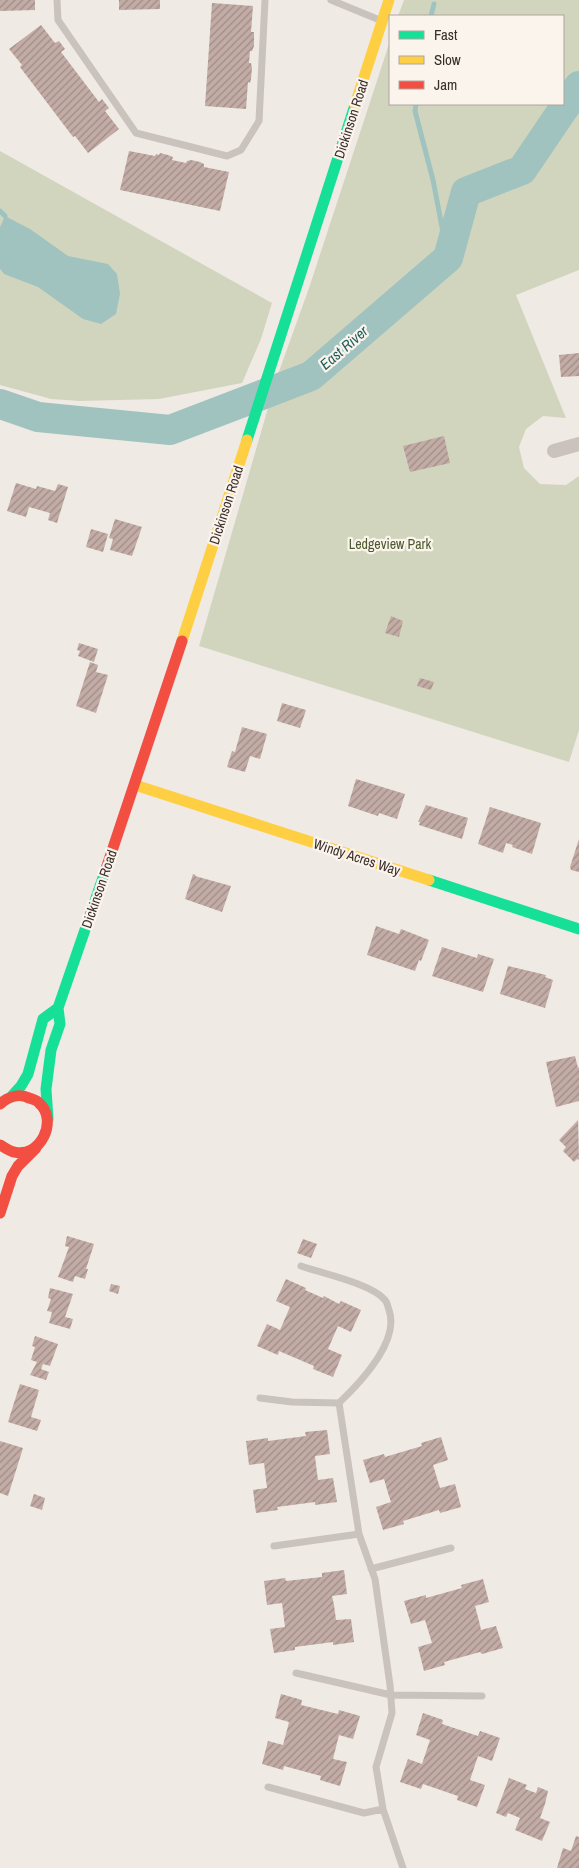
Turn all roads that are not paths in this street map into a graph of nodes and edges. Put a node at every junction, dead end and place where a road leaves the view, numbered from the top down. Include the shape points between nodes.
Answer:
1 (57, 0) edge
2 (265, 0) edge
3 (331, 0) edge
4 (389, 0) edge
5 (382, 21) junction
6 (579, 444) edge
7 (554, 452) dead end
8 (135, 785) junction
9 (579, 929) edge
10 (58, 1008) junction
11 (4, 1101) edge
12 (48, 1118) junction
13 (0, 1145) edge
14 (39, 1145) junction
15 (0, 1213) edge
16 (300, 1266) dead end
17 (260, 1398) dead end
18 (339, 1403) junction
19 (358, 1534) junction
20 (274, 1546) dead end
21 (450, 1548) dead end
22 (372, 1569) junction
23 (296, 1674) dead end
24 (391, 1695) junction
25 (482, 1696) dead end
26 (268, 1787) dead end
27 (383, 1809) junction
28 (403, 1868) edge

1 - 2 lane via 58,20 136,133 227,156 241,150 259,121
3 - 5 lane
4 - 5 street, Dickinson Road
5 - 8 street, Dickinson Road
6 - 7 street
8 - 9 street, Windy Acres Way
8 - 10 street, Dickinson Road
10 - 11 street, Dickinson Road via 43,1019 28,1074 21,1086
10 - 12 street, Dickinson Road via 60,1024 51,1050 46,1089
11 - 12 street via 20,1096 30,1097 38,1102
12 - 14 street, Dickinson Road via 45,1138
13 - 14 street via 16,1153
14 - 15 street via 12,1176
16 - 18 lane via 370,1289 386,1300 392,1318 388,1336 375,1362 360,1383
17 - 18 lane
18 - 19 lane
19 - 20 lane
19 - 22 lane
21 - 22 lane
22 - 24 lane
23 - 24 lane
24 - 25 lane
24 - 27 lane via 392,1713 376,1767
26 - 27 lane via 364,1813
27 - 28 lane

